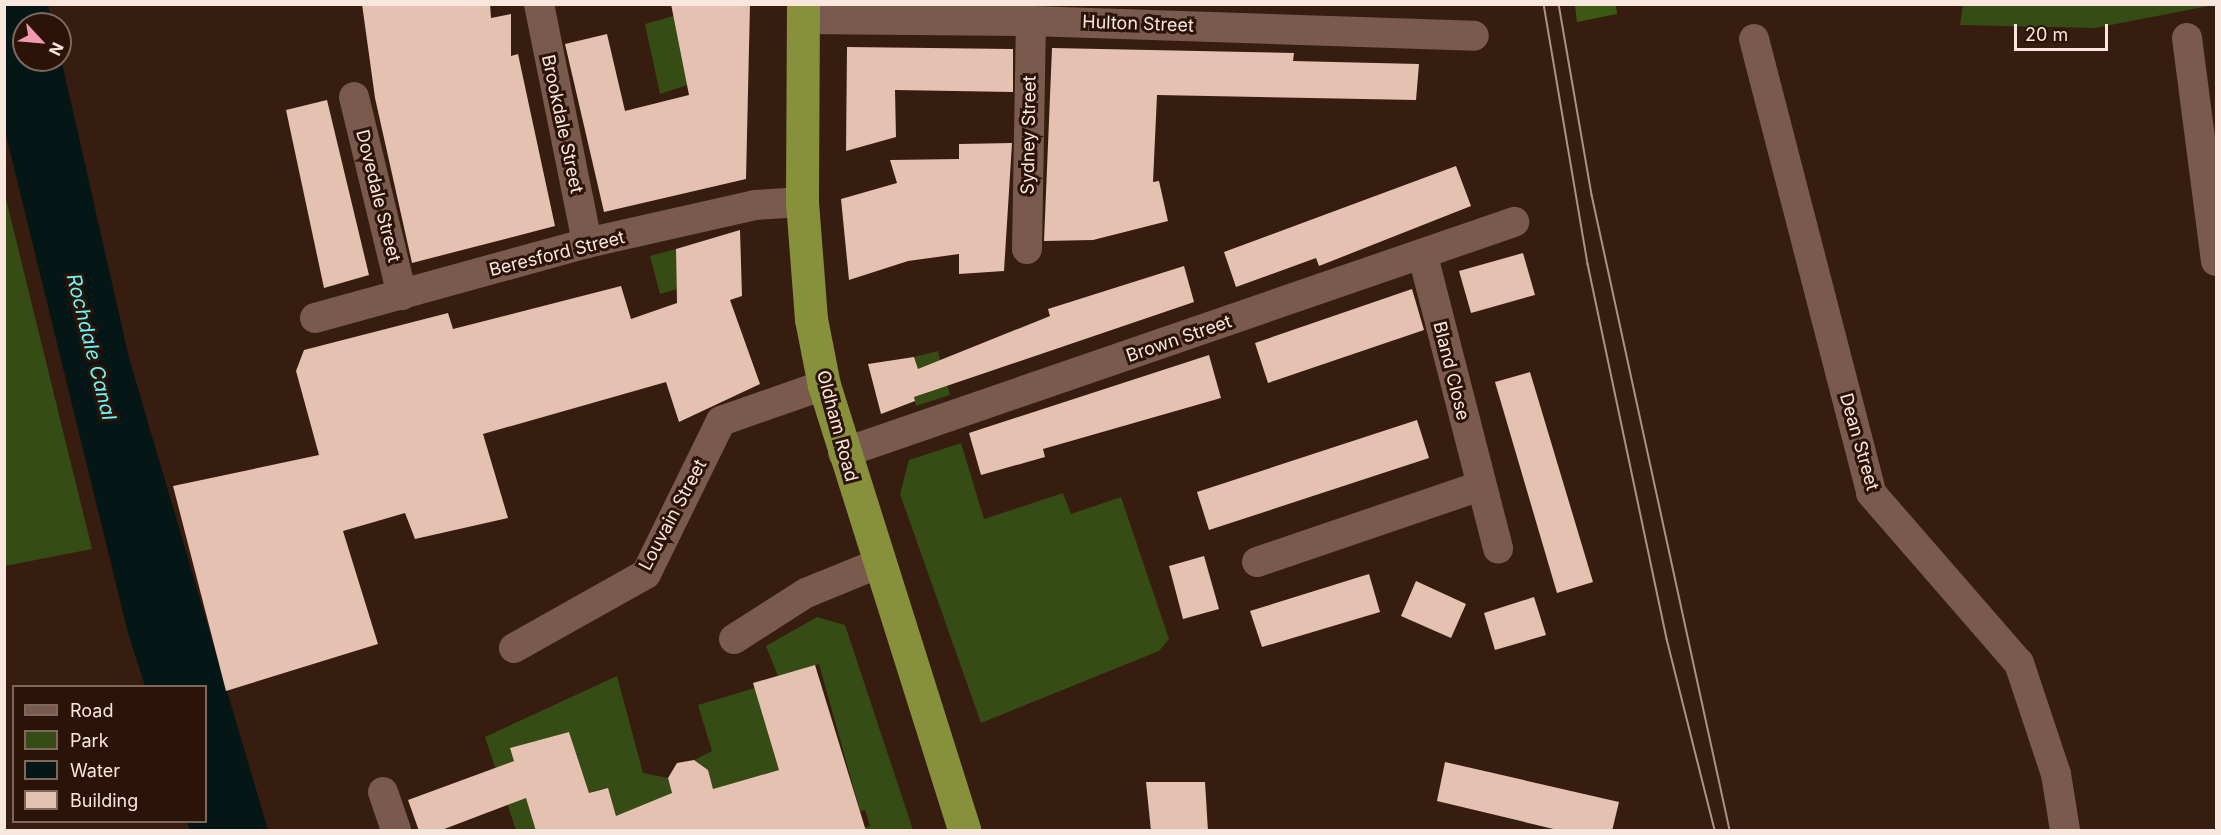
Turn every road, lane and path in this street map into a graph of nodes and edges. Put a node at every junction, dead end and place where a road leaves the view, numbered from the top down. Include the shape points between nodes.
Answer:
1 (539, 4) edge
2 (802, 12) edge
3 (1030, 21) junction
4 (1474, 36) dead end
5 (2187, 38) dead end
6 (1754, 39) dead end
7 (354, 97) dead end
8 (802, 202) junction
9 (1515, 222) dead end
10 (587, 243) junction
11 (1027, 249) dead end
12 (1423, 256) junction
13 (2217, 261) edge
14 (402, 295) junction
15 (315, 318) dead end
16 (824, 385) junction
17 (843, 453) junction
18 (1480, 486) junction
19 (1498, 549) dead end
20 (1257, 562) dead end
21 (877, 564) junction
22 (734, 639) dead end
23 (514, 648) dead end
24 (383, 792) dead end
25 (396, 831) edge
26 (964, 831) edge
27 (2065, 831) edge

1 - 10 street, Brookdale Street
2 - 3 street, Hulton Street
2 - 8 highway, Oldham Road
3 - 4 street, Hulton Street
3 - 11 street, Sydney Street
5 - 13 street
6 - 27 street, Dean Street via 1871,493 2019,663 2056,774
7 - 14 street, Dovedale Street
8 - 10 street, Beresford Street via 755,205
8 - 16 highway, Oldham Road via 811,319
9 - 12 street, Brown Street
10 - 14 street, Beresford Street
12 - 17 street, Brown Street
12 - 18 street, Bland Close
14 - 15 street, Beresford Street
16 - 17 highway, Oldham Road
16 - 23 street, Louvain Street via 721,421 646,574
17 - 21 highway, Oldham Road
18 - 19 street, Bland Close
18 - 20 street
21 - 22 street via 806,593
21 - 26 highway, Oldham Road
24 - 25 street

